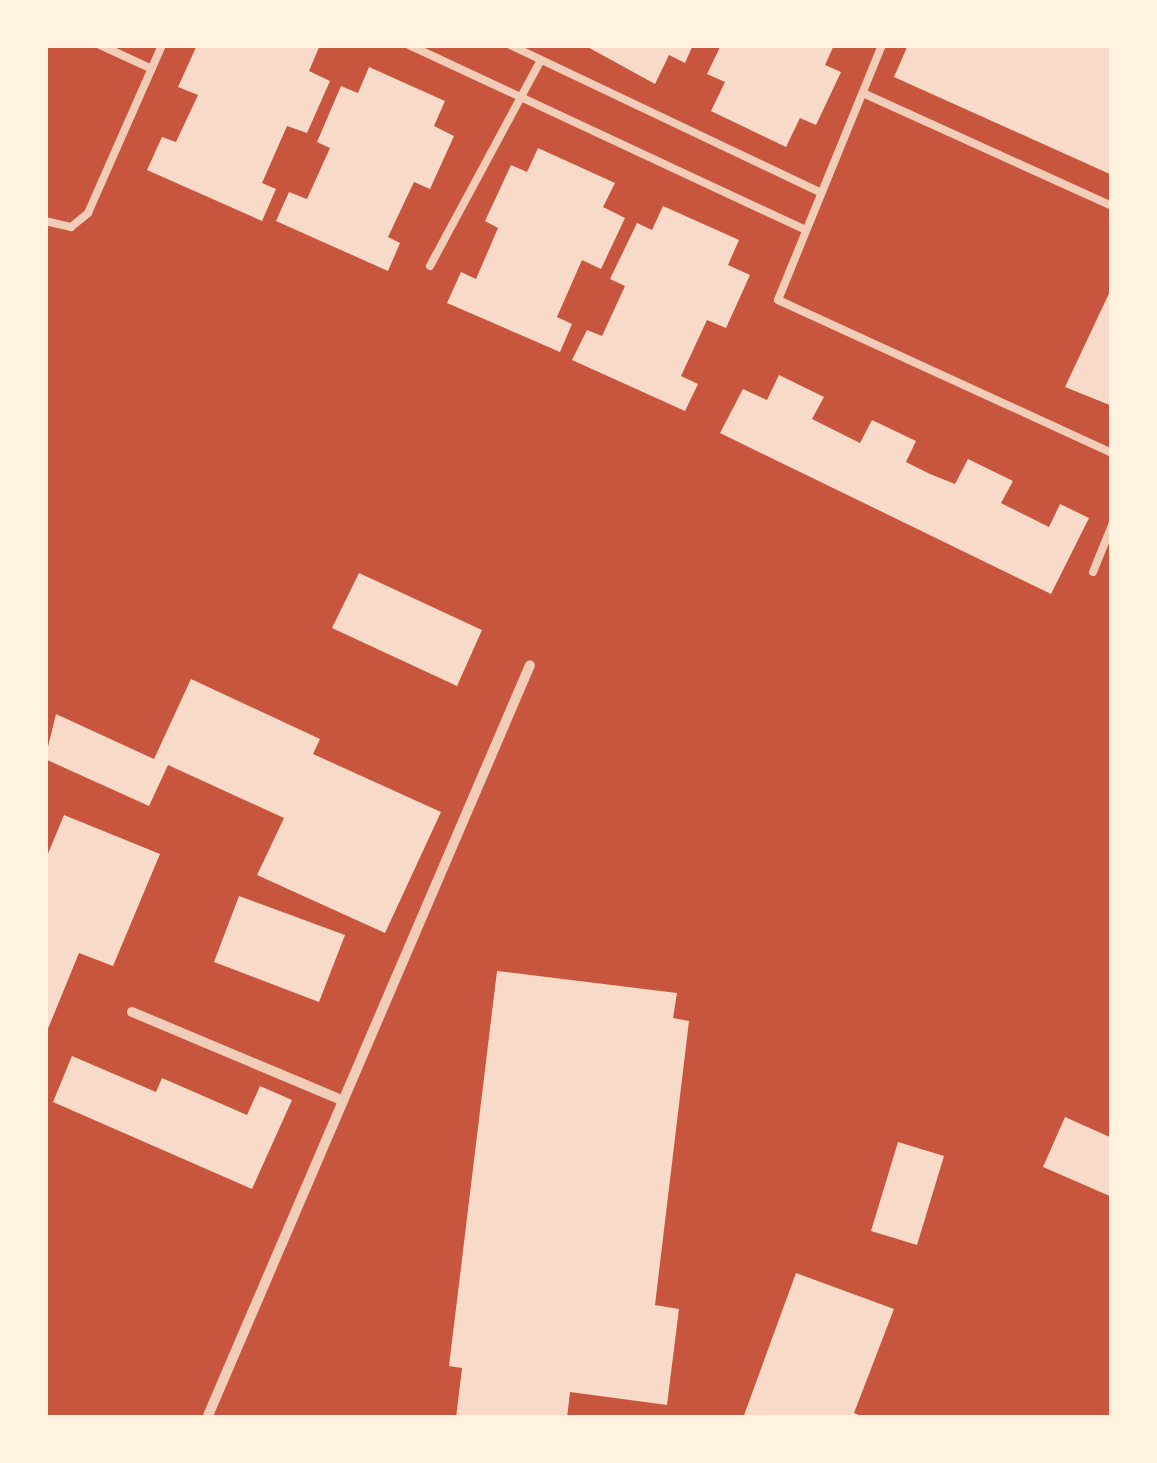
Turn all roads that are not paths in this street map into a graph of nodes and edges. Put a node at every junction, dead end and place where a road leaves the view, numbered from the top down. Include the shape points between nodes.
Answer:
1 (100, 45) edge
2 (162, 45) edge
3 (409, 45) edge
4 (510, 45) edge
5 (882, 45) edge
6 (541, 60) junction
7 (152, 69) junction
8 (864, 94) junction
9 (521, 98) junction
10 (820, 192) junction
11 (1112, 206) edge
12 (45, 221) edge
13 (802, 228) junction
14 (430, 266) dead end
15 (1112, 453) edge
16 (1112, 524) edge
17 (1093, 572) dead end
18 (530, 665) dead end
19 (132, 1012) dead end
20 (339, 1099) junction
21 (207, 1418) edge

1 - 7 lane
2 - 7 lane
3 - 9 lane
4 - 6 lane
5 - 8 lane
6 - 9 lane
6 - 10 lane
7 - 12 lane via 81,223
8 - 10 lane
8 - 11 lane
9 - 13 lane
9 - 14 lane
10 - 13 lane
13 - 15 lane via 777,284 791,313
16 - 17 lane
18 - 20 street
19 - 20 street
20 - 21 street

